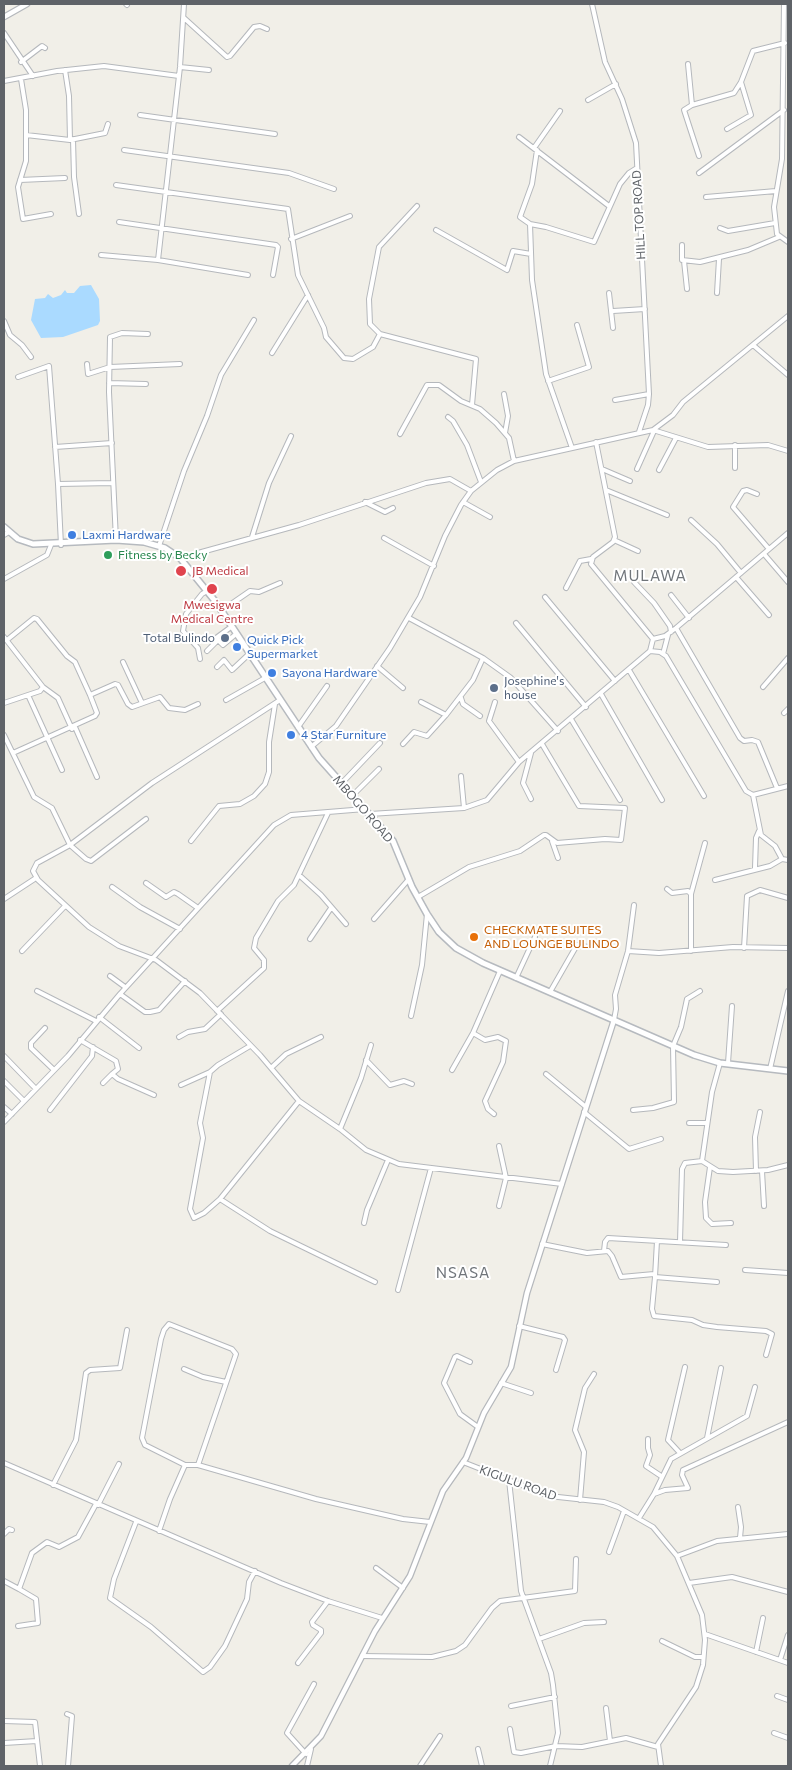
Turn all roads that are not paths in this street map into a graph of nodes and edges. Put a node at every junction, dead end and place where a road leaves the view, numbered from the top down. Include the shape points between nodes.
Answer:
1 (27, 4) edge
2 (184, 4) edge
3 (592, 4) edge
4 (784, 4) edge
5 (4, 16) edge
6 (184, 18) junction
7 (267, 29) dead end
8 (4, 34) edge
9 (785, 43) junction
10 (45, 48) dead end
11 (21, 62) junction
12 (688, 64) dead end
13 (786, 64) edge
14 (180, 67) junction
15 (65, 70) junction
16 (209, 70) dead end
17 (33, 76) junction
18 (179, 76) junction
19 (21, 79) junction
20 (4, 82) edge
21 (741, 82) junction
22 (616, 84) junction
23 (588, 100) dead end
24 (692, 106) junction
25 (784, 110) junction
26 (560, 111) dead end
27 (140, 115) dead end
28 (174, 120) junction
29 (108, 124) dead end
30 (727, 129) dead end
31 (274, 134) dead end
32 (26, 135) junction
33 (520, 138) dead end
34 (72, 139) junction
35 (536, 149) junction
36 (124, 150) dead end
37 (171, 156) junction
38 (699, 156) dead end
39 (782, 159) junction
40 (788, 160) edge
41 (637, 168) junction
42 (699, 173) dead end
43 (65, 178) dead end
44 (20, 180) junction
45 (116, 185) dead end
46 (623, 188) dead end
47 (334, 189) dead end
48 (617, 189) junction
49 (776, 190) junction
50 (167, 193) junction
51 (706, 197) dead end
52 (417, 206) dead end
53 (609, 206) junction
54 (51, 214) dead end
55 (79, 214) dead end
56 (350, 216) dead end
57 (119, 222) dead end
58 (775, 223) junction
59 (530, 224) junction
60 (720, 228) dead end
61 (163, 229) junction
62 (436, 230) dead end
63 (780, 237) junction
64 (291, 238) junction
65 (788, 242) edge
66 (682, 245) dead end
67 (531, 254) junction
68 (101, 255) dead end
69 (719, 259) junction
70 (158, 260) junction
71 (684, 261) junction
72 (248, 275) dead end
73 (273, 275) dead end
74 (687, 289) dead end
75 (609, 293) dead end
76 (717, 293) dead end
77 (308, 295) junction
78 (644, 309) junction
79 (613, 311) junction
80 (788, 316) edge
81 (254, 320) dead end
82 (4, 321) edge
83 (577, 325) dead end
84 (613, 328) dead end
85 (148, 334) dead end
86 (380, 334) junction
87 (753, 345) junction
88 (272, 353) dead end
89 (31, 357) dead end
90 (87, 364) dead end
91 (180, 364) dead end
92 (110, 367) junction
93 (788, 375) edge
94 (18, 377) dead end
95 (548, 381) junction
96 (109, 383) junction
97 (146, 384) dead end
98 (504, 394) dead end
99 (649, 394) junction
100 (615, 400) dead end
101 (472, 405) junction
102 (448, 417) dead end
103 (654, 430) junction
104 (639, 432) junction
105 (505, 433) junction
106 (400, 434) dead end
107 (291, 436) dead end
108 (676, 438) junction
109 (596, 442) junction
110 (112, 443) junction
111 (735, 445) junction
112 (55, 446) junction
113 (572, 448) junction
114 (788, 451) edge
115 (514, 461) junction
116 (735, 468) dead end
117 (602, 469) junction
118 (637, 469) dead end
119 (660, 470) dead end
120 (630, 481) dead end
121 (481, 482) junction
122 (113, 483) junction
123 (58, 484) junction
124 (606, 490) junction
125 (471, 491) junction
126 (757, 494) dead end
127 (365, 502) junction
128 (463, 502) junction
129 (393, 508) dead end
130 (667, 515) dead end
131 (490, 517) dead end
132 (691, 520) dead end
133 (4, 527) edge
134 (9, 532) junction
135 (788, 532) edge
136 (4, 536) edge
137 (252, 538) junction
138 (384, 538) dead end
139 (116, 540) junction
140 (614, 540) junction
141 (60, 544) junction
142 (52, 545) junction
143 (159, 546) junction
144 (769, 549) junction
145 (638, 551) dead end
146 (764, 554) junction
147 (180, 558) junction
148 (591, 560) junction
149 (434, 566) junction
150 (741, 572) junction
151 (736, 577) junction
152 (4, 579) edge
153 (634, 582) dead end
154 (788, 582) edge
155 (280, 583) dead end
156 (566, 588) dead end
157 (207, 591) junction
158 (671, 595) dead end
159 (545, 597) dead end
160 (221, 611) junction
161 (769, 615) dead end
162 (409, 618) junction
163 (689, 618) junction
164 (516, 623) dead end
165 (231, 627) junction
166 (676, 628) junction
167 (670, 633) junction
168 (236, 634) junction
169 (5, 638) edge
170 (653, 639) junction
171 (218, 640) junction
172 (207, 651) dead end
173 (650, 651) junction
174 (249, 654) junction
175 (664, 654) junction
176 (482, 658) junction
177 (200, 659) dead end
178 (787, 660) edge
179 (123, 662) dead end
180 (377, 666) junction
181 (217, 667) dead end
182 (788, 668) edge
183 (629, 670) junction
184 (266, 678) junction
185 (615, 681) junction
186 (327, 686) dead end
187 (43, 687) junction
188 (763, 687) dead end
189 (403, 688) dead end
190 (601, 694) junction
191 (28, 695) junction
192 (90, 696) junction
193 (461, 698) junction
194 (226, 700) dead end
195 (277, 702) junction
196 (421, 702) dead end
197 (495, 702) dead end
198 (142, 703) junction
199 (4, 704) edge
200 (198, 704) dead end
201 (586, 707) junction
202 (788, 709) edge
203 (784, 713) dead end
204 (446, 715) junction
205 (480, 716) dead end
206 (571, 719) junction
207 (298, 727) junction
208 (73, 728) junction
209 (558, 730) junction
210 (4, 735) edge
211 (49, 738) junction
212 (380, 743) dead end
213 (403, 744) dead end
214 (542, 744) junction
215 (312, 747) junction
216 (531, 752) junction
217 (13, 753) junction
218 (519, 762) junction
219 (379, 769) dead end
220 (62, 770) dead end
221 (461, 776) dead end
222 (96, 777) dead end
223 (341, 784) junction
224 (788, 786) edge
225 (777, 788) junction
226 (753, 795) junction
227 (352, 796) junction
228 (704, 796) dead end
229 (531, 800) dead end
230 (620, 800) dead end
231 (662, 800) dead end
232 (464, 808) junction
233 (365, 809) junction
234 (328, 813) junction
235 (370, 814) junction
236 (146, 819) dead end
237 (759, 831) junction
238 (552, 840) junction
239 (190, 841) dead end
240 (705, 843) dead end
241 (70, 845) junction
242 (558, 858) dead end
243 (782, 858) junction
244 (788, 860) edge
245 (755, 868) junction
246 (299, 876) junction
247 (36, 878) junction
248 (409, 879) junction
249 (716, 880) dead end
250 (146, 883) dead end
251 (112, 887) dead end
252 (667, 889) dead end
253 (691, 894) junction
254 (418, 897) junction
255 (788, 898) edge
256 (4, 899) edge
257 (634, 905) dead end
258 (65, 906) junction
259 (198, 908) junction
260 (331, 908) junction
261 (427, 914) junction
262 (374, 919) dead end
263 (346, 924) dead end
264 (180, 929) junction
265 (535, 936) dead end
266 (310, 939) dead end
267 (588, 947) dead end
268 (744, 948) junction
269 (788, 948) edge
270 (22, 951) dead end
271 (628, 951) junction
272 (691, 951) junction
273 (152, 958) junction
274 (500, 971) junction
275 (110, 976) dead end
276 (516, 978) junction
277 (185, 981) junction
278 (125, 988) junction
279 (37, 991) dead end
280 (700, 991) dead end
281 (788, 991) edge
282 (550, 992) junction
283 (120, 994) junction
284 (732, 1006) dead end
285 (217, 1011) junction
286 (221, 1014) junction
287 (411, 1016) dead end
288 (99, 1017) junction
289 (614, 1020) junction
290 (96, 1021) junction
291 (46, 1028) dead end
292 (473, 1034) junction
293 (179, 1037) dead end
294 (321, 1037) dead end
295 (80, 1040) junction
296 (371, 1045) dead end
297 (250, 1046) junction
298 (673, 1046) junction
299 (93, 1047) junction
300 (139, 1048) dead end
301 (4, 1056) edge
302 (366, 1060) junction
303 (720, 1063) junction
304 (728, 1063) junction
305 (271, 1068) junction
306 (770, 1068) junction
307 (54, 1070) junction
308 (452, 1070) dead end
309 (210, 1072) junction
310 (788, 1072) edge
311 (112, 1074) junction
312 (546, 1074) dead end
313 (4, 1081) edge
314 (103, 1083) dead end
315 (412, 1084) dead end
316 (181, 1085) dead end
317 (35, 1088) junction
318 (154, 1095) dead end
319 (24, 1101) junction
320 (300, 1101) junction
321 (4, 1107) edge
322 (585, 1109) junction
323 (50, 1110) dead end
324 (633, 1110) dead end
325 (760, 1112) dead end
326 (12, 1114) junction
327 (494, 1114) dead end
328 (4, 1122) edge
329 (707, 1122) junction
330 (689, 1123) dead end
331 (340, 1129) junction
332 (661, 1140) dead end
333 (499, 1146) dead end
334 (388, 1160) junction
335 (702, 1161) junction
336 (788, 1165) edge
337 (710, 1167) junction
338 (431, 1168) junction
339 (756, 1171) junction
340 (762, 1171) junction
341 (506, 1178) junction
342 (562, 1184) junction
343 (220, 1199) junction
344 (499, 1206) dead end
345 (764, 1206) dead end
346 (364, 1223) dead end
347 (730, 1224) dead end
348 (657, 1241) junction
349 (680, 1242) junction
350 (542, 1244) junction
351 (726, 1245) dead end
352 (604, 1251) junction
353 (745, 1270) dead end
354 (788, 1274) edge
355 (655, 1275) junction
356 (376, 1282) dead end
357 (717, 1282) dead end
358 (398, 1290) dead end
359 (519, 1326) junction
360 (127, 1330) dead end
361 (766, 1355) dead end
362 (470, 1362) dead end
363 (685, 1367) dead end
364 (721, 1368) dead end
365 (184, 1370) dead end
366 (556, 1370) dead end
367 (594, 1374) dead end
368 (226, 1382) junction
369 (501, 1383) junction
370 (755, 1387) dead end
371 (531, 1393) dead end
372 (788, 1422) edge
373 (478, 1427) junction
374 (707, 1438) junction
375 (648, 1439) dead end
376 (680, 1453) junction
377 (463, 1462) junction
378 (4, 1463) edge
379 (119, 1464) dead end
380 (185, 1464) junction
381 (198, 1465) junction
382 (498, 1470) dead end
383 (498, 1476) junction
384 (661, 1476) junction
385 (509, 1480) junction
386 (53, 1486) junction
387 (654, 1494) junction
388 (580, 1500) junction
389 (97, 1505) junction
390 (738, 1507) dead end
391 (624, 1511) junction
392 (639, 1518) junction
393 (136, 1522) junction
394 (430, 1522) junction
395 (12, 1530) dead end
396 (160, 1531) junction
397 (4, 1534) edge
398 (788, 1534) edge
399 (740, 1538) junction
400 (609, 1552) dead end
401 (677, 1556) junction
402 (576, 1559) dead end
403 (376, 1568) dead end
404 (255, 1571) junction
405 (4, 1581) edge
406 (689, 1583) junction
407 (19, 1588) junction
408 (403, 1588) junction
409 (788, 1592) edge
410 (522, 1596) junction
411 (328, 1601) junction
412 (382, 1618) junction
413 (763, 1618) dead end
414 (604, 1622) dead end
415 (18, 1626) dead end
416 (705, 1634) junction
417 (788, 1635) edge
418 (538, 1639) junction
419 (662, 1641) dead end
420 (756, 1652) junction
421 (362, 1656) junction
422 (703, 1657) junction
423 (780, 1660) junction
424 (298, 1663) dead end
425 (788, 1663) edge
426 (314, 1684) dead end
427 (777, 1696) dead end
428 (555, 1698) junction
429 (788, 1700) edge
430 (511, 1706) dead end
431 (606, 1708) dead end
432 (67, 1714) dead end
433 (4, 1720) edge
434 (510, 1729) dead end
435 (774, 1733) dead end
436 (440, 1736) dead end
437 (788, 1738) edge
438 (37, 1741) junction
439 (610, 1741) junction
440 (4, 1743) edge
441 (556, 1746) junction
442 (658, 1747) junction
443 (311, 1749) junction
444 (478, 1749) dead end
445 (306, 1754) junction
446 (40, 1766) edge
447 (68, 1766) edge
448 (292, 1766) edge
449 (307, 1766) edge
450 (420, 1766) edge
451 (482, 1766) edge
452 (550, 1766) edge
453 (661, 1766) edge

1 - 5 street
2 - 6 street
3 - 22 street, HILL TOP ROAD via 605,62
4 - 9 street
6 - 7 street via 226,57 256,26
6 - 14 street
8 - 11 street
9 - 13 street
9 - 21 street via 754,50
10 - 11 street via 42,46
11 - 17 street
12 - 24 street
13 - 25 street
14 - 16 street
14 - 18 street
15 - 17 street
15 - 18 street via 104,66
15 - 34 street
17 - 19 street
18 - 28 street
19 - 20 street
19 - 32 street
21 - 24 street via 734,93
21 - 30 street via 751,115
22 - 23 street
22 - 41 street, HILL TOP ROAD via 636,143
24 - 38 street via 684,110
25 - 39 street
25 - 42 street
26 - 35 street
27 - 28 street
28 - 31 street
28 - 37 street
29 - 34 street via 105,133
32 - 34 street
32 - 44 street via 26,161
33 - 35 street
34 - 55 street
35 - 53 street
35 - 59 street via 532,184 520,215
36 - 37 street
37 - 47 street via 289,173
37 - 50 street
39 - 40 street
39 - 49 street
41 - 48 street
41 - 78 street, HILL TOP ROAD
43 - 44 street
44 - 54 street via 18,195 23,219
45 - 50 street
46 - 48 street
48 - 53 street
49 - 51 street
49 - 58 street
50 - 61 street
50 - 64 street via 288,209
52 - 86 street via 379,247 369,299 370,324
53 - 59 street via 594,242
56 - 64 street
57 - 61 street
58 - 60 street via 728,231
58 - 63 street
59 - 67 street
61 - 70 street
61 - 73 street via 276,245
62 - 67 street via 507,270 513,251
63 - 65 street
63 - 69 street
64 - 77 street via 298,275
66 - 71 street
67 - 95 street
68 - 70 street
69 - 71 street
69 - 76 street
70 - 72 street
71 - 74 street
75 - 79 street
77 - 86 street via 326,337 344,358 353,359 372,347
77 - 88 street
78 - 79 street
78 - 99 street, HILL TOP ROAD
79 - 84 street
80 - 87 street
81 - 143 street via 220,375
82 - 89 street via 10,335
83 - 95 street via 588,367
85 - 92 street via 122,333 110,337
86 - 101 street via 475,359
87 - 93 street
87 - 103 street
90 - 92 street via 88,374
91 - 92 street
92 - 96 street
94 - 112 street via 49,366
95 - 113 street
96 - 97 street
96 - 110 street
98 - 105 street via 508,416
99 - 100 street
99 - 104 street, HILL TOP ROAD
101 - 105 street via 486,413
101 - 106 street via 442,386 428,384
102 - 121 street via 466,445
103 - 104 street
103 - 108 street
103 - 118 street
104 - 109 street
105 - 115 street via 511,442
107 - 137 street via 269,483
108 - 111 street via 708,447
108 - 119 street
109 - 113 street
109 - 117 street
110 - 112 street
110 - 122 street
111 - 114 street via 768,445
111 - 116 street
112 - 123 street
113 - 115 street
115 - 121 street
117 - 120 street
117 - 124 street
121 - 125 street
122 - 123 street
122 - 139 street
123 - 141 street
124 - 130 street
124 - 140 street
125 - 127 street via 457,481 444,479
125 - 128 street
126 - 144 street via 743,491 733,507
127 - 129 street via 384,512
127 - 137 street
128 - 131 street
128 - 149 street
132 - 150 street
133 - 134 main road, MBOGO ROAD
134 - 136 street
134 - 142 main road, MBOGO ROAD via 26,542
135 - 144 street
137 - 147 street
138 - 149 street
139 - 141 main road, MBOGO ROAD
139 - 143 main road, MBOGO ROAD
140 - 145 street
140 - 148 street
141 - 142 main road, MBOGO ROAD
142 - 152 street via 47,554
143 - 147 main road, MBOGO ROAD
144 - 146 street
146 - 150 street
146 - 154 street
147 - 157 main road, MBOGO ROAD
148 - 156 street via 580,561
148 - 170 street
149 - 162 street
150 - 151 street
151 - 161 street
151 - 163 street
153 - 167 street via 654,603 670,626
155 - 160 street via 260,592 250,590
157 - 160 main road, MBOGO ROAD
157 - 177 street via 186,614 183,630 198,648
158 - 163 street
159 - 185 street
160 - 165 main road, MBOGO ROAD
162 - 176 street
162 - 180 street
163 - 166 street
164 - 201 street
165 - 168 main road, MBOGO ROAD
165 - 171 street via 216,638
166 - 167 street
166 - 225 street via 740,738 758,742
167 - 170 street
167 - 175 street
168 - 171 street via 223,645
168 - 174 main road, MBOGO ROAD
169 - 187 street
169 - 192 street via 37,619 75,662
170 - 173 street
171 - 172 street
173 - 175 street
173 - 183 street
174 - 181 street via 232,670 224,660
174 - 184 main road, MBOGO ROAD
175 - 226 street via 746,791
176 - 193 street
176 - 209 street via 519,685
178 - 182 street
178 - 188 street
179 - 198 street
180 - 189 street
180 - 215 street via 336,726
183 - 185 street
183 - 228 street
184 - 194 street
184 - 195 main road, MBOGO ROAD
185 - 190 street
186 - 207 street
187 - 191 street
187 - 208 street via 58,698
190 - 201 street
190 - 231 street
191 - 199 street
191 - 211 street
192 - 198 street via 116,684 130,705
192 - 208 street via 97,714
193 - 204 street
193 - 205 street via 463,704
195 - 207 main road, MBOGO ROAD
195 - 239 street via 265,784 240,804 219,806
195 - 241 street via 152,783
196 - 204 street
197 - 218 street via 489,721
198 - 200 street via 160,696 169,708 184,710
201 - 206 street
202 - 203 street
204 - 213 street via 427,736 414,732
206 - 209 street
206 - 230 street
207 - 215 main road, MBOGO ROAD
208 - 211 street
208 - 222 street
209 - 214 street
210 - 217 street
211 - 217 street
211 - 220 street
212 - 223 street
214 - 216 street
214 - 238 street via 579,806 623,807 625,810 621,840 557,843
215 - 223 main road, MBOGO ROAD
216 - 218 street
216 - 229 street via 522,783
217 - 241 street via 34,797 52,808
218 - 232 street via 486,800
219 - 227 street
221 - 232 street
223 - 227 main road, MBOGO ROAD
224 - 225 street
225 - 226 street
226 - 237 street
227 - 233 main road, MBOGO ROAD
232 - 235 street
233 - 234 street
233 - 235 main road, MBOGO ROAD
234 - 246 street
234 - 259 street via 299,814 281,820 252,847
235 - 248 main road, MBOGO ROAD via 392,841
236 - 241 street via 91,861
237 - 243 street
237 - 245 street
238 - 242 street
238 - 254 street via 544,835 520,851 469,868
240 - 253 street
241 - 247 street via 37,863 33,871
243 - 244 street
243 - 245 street via 770,866
245 - 249 street
246 - 260 street
246 - 285 street via 278,901 256,938 254,948 264,960 264,968
247 - 256 street
247 - 258 street
248 - 254 main road, MBOGO ROAD
248 - 262 street
250 - 259 street via 166,897 174,892
251 - 264 street
252 - 253 street via 672,894
253 - 272 street
254 - 261 main road, MBOGO ROAD
255 - 268 street via 760,890 747,896
257 - 271 street
258 - 270 street
258 - 273 street via 119,946
259 - 264 street
260 - 263 street
260 - 266 street
261 - 274 main road, MBOGO ROAD via 439,932 456,948
261 - 287 street via 422,964
264 - 273 street
265 - 276 street
267 - 282 street via 577,945
268 - 269 street
268 - 272 street
271 - 272 street
271 - 289 street via 615,995
273 - 277 street
273 - 278 street
274 - 276 main road, MBOGO ROAD
274 - 292 street
275 - 278 street
276 - 282 main road, MBOGO ROAD
277 - 283 street via 158,1010 150,1012 145,1012
277 - 285 street
278 - 283 street
279 - 290 street
280 - 298 street via 686,999 681,1027
281 - 306 street
282 - 289 main road, MBOGO ROAD
283 - 288 street
284 - 304 street
285 - 286 street
286 - 293 street via 205,1029
286 - 297 street
288 - 290 street
288 - 300 street
289 - 298 main road, MBOGO ROAD
289 - 322 street
290 - 295 street
291 - 307 street via 31,1043 31,1048
292 - 308 street
292 - 327 street via 485,1040 498,1037 506,1040 503,1062 485,1101
294 - 305 street via 286,1054
295 - 299 street
295 - 307 street
296 - 302 street
297 - 305 street
297 - 309 street
298 - 303 main road, MBOGO ROAD
298 - 324 street via 674,1102
299 - 311 street via 118,1063 118,1069
299 - 323 street via 92,1056
301 - 317 street
302 - 315 street via 390,1085 404,1081
302 - 331 street
303 - 304 main road, MBOGO ROAD
303 - 329 street
304 - 306 main road, MBOGO ROAD
305 - 320 street
306 - 310 main road, MBOGO ROAD
307 - 317 street
309 - 316 street
309 - 343 street via 200,1123 203,1138 191,1215 197,1218
311 - 314 street
311 - 318 street
312 - 322 street
313 - 319 street
317 - 319 street
319 - 326 street
320 - 331 street
320 - 343 street
321 - 326 street
322 - 332 street via 629,1149
322 - 342 street
325 - 339 street via 755,1137
326 - 328 street
329 - 330 street
329 - 335 street
331 - 334 street via 366,1150
333 - 341 street
334 - 338 street
334 - 346 street
335 - 337 street
335 - 349 street via 683,1166
336 - 340 street
337 - 339 street via 725,1172
337 - 347 street via 706,1218 712,1224
338 - 341 street
338 - 358 street
339 - 340 street
340 - 345 street
341 - 342 street
341 - 344 street
342 - 350 street
343 - 356 street via 270,1231
348 - 349 street
348 - 352 street via 608,1238
348 - 355 street
349 - 351 street
350 - 352 street via 587,1253
350 - 359 street
352 - 355 street via 611,1253 621,1277
353 - 354 street
355 - 357 street
355 - 361 street via 654,1316 770,1332
359 - 366 street via 565,1340
359 - 369 street via 513,1360
360 - 386 street via 120,1368 86,1373 76,1440
362 - 373 street via 455,1357 444,1382 460,1414
363 - 376 street via 668,1440
364 - 374 street
365 - 368 street
367 - 388 street via 585,1388 575,1430 584,1452
368 - 380 street via 235,1351 171,1324 167,1326 161,1339 142,1438 145,1445
368 - 381 street
369 - 371 street
369 - 373 street
370 - 374 street via 747,1416
372 - 387 street via 683,1470 686,1489
373 - 377 street
374 - 376 street
375 - 384 street via 650,1455 646,1464
376 - 384 street via 671,1459
377 - 383 street, KIGULU ROAD
377 - 394 street via 443,1492
378 - 386 street
379 - 389 street
380 - 381 street
380 - 396 street
381 - 394 street via 316,1499
382 - 383 street
383 - 385 street, KIGULU ROAD
384 - 387 street
385 - 388 street, KIGULU ROAD via 549,1496
385 - 410 street
386 - 389 street
387 - 392 street
388 - 391 street, KIGULU ROAD via 604,1502
389 - 393 street
389 - 407 street via 76,1538 59,1547 48,1542 32,1553
390 - 399 street
391 - 392 street, KIGULU ROAD
391 - 400 street
392 - 401 street, KIGULU ROAD via 658,1531
393 - 396 street
393 - 404 street via 110,1598 151,1627 202,1672 210,1667 225,1646 247,1599 249,1582
394 - 408 street via 416,1565
395 - 397 street
396 - 404 street
398 - 399 street
399 - 401 street via 717,1541
401 - 406 street, KIGULU ROAD
402 - 410 street via 575,1591
403 - 408 street
404 - 411 street
405 - 407 street
406 - 409 street via 732,1577
406 - 416 street, KIGULU ROAD via 702,1615
407 - 415 street via 36,1598 38,1624
408 - 412 street
410 - 418 street
410 - 421 street via 496,1604 465,1645 450,1654 414,1658
411 - 412 street
411 - 424 street via 312,1622 321,1632
412 - 421 street
413 - 420 street
414 - 418 street via 584,1623
416 - 420 street
416 - 422 street, KIGULU ROAD
417 - 423 street
418 - 428 street via 551,1673
419 - 422 street via 695,1657
420 - 423 street
421 - 443 street via 321,1736
422 - 442 street, KIGULU ROAD via 696,1686
423 - 425 street
426 - 445 street via 287,1733
427 - 429 street
428 - 430 street
428 - 441 street
431 - 439 street
432 - 447 street via 72,1716
433 - 438 street via 35,1722
434 - 441 street via 514,1752 534,1752
435 - 437 street
436 - 450 street
438 - 440 street
438 - 446 street
439 - 441 street via 576,1748
439 - 442 street via 626,1738
441 - 452 street
442 - 453 street
443 - 445 street
443 - 449 street
444 - 451 street
445 - 448 street

